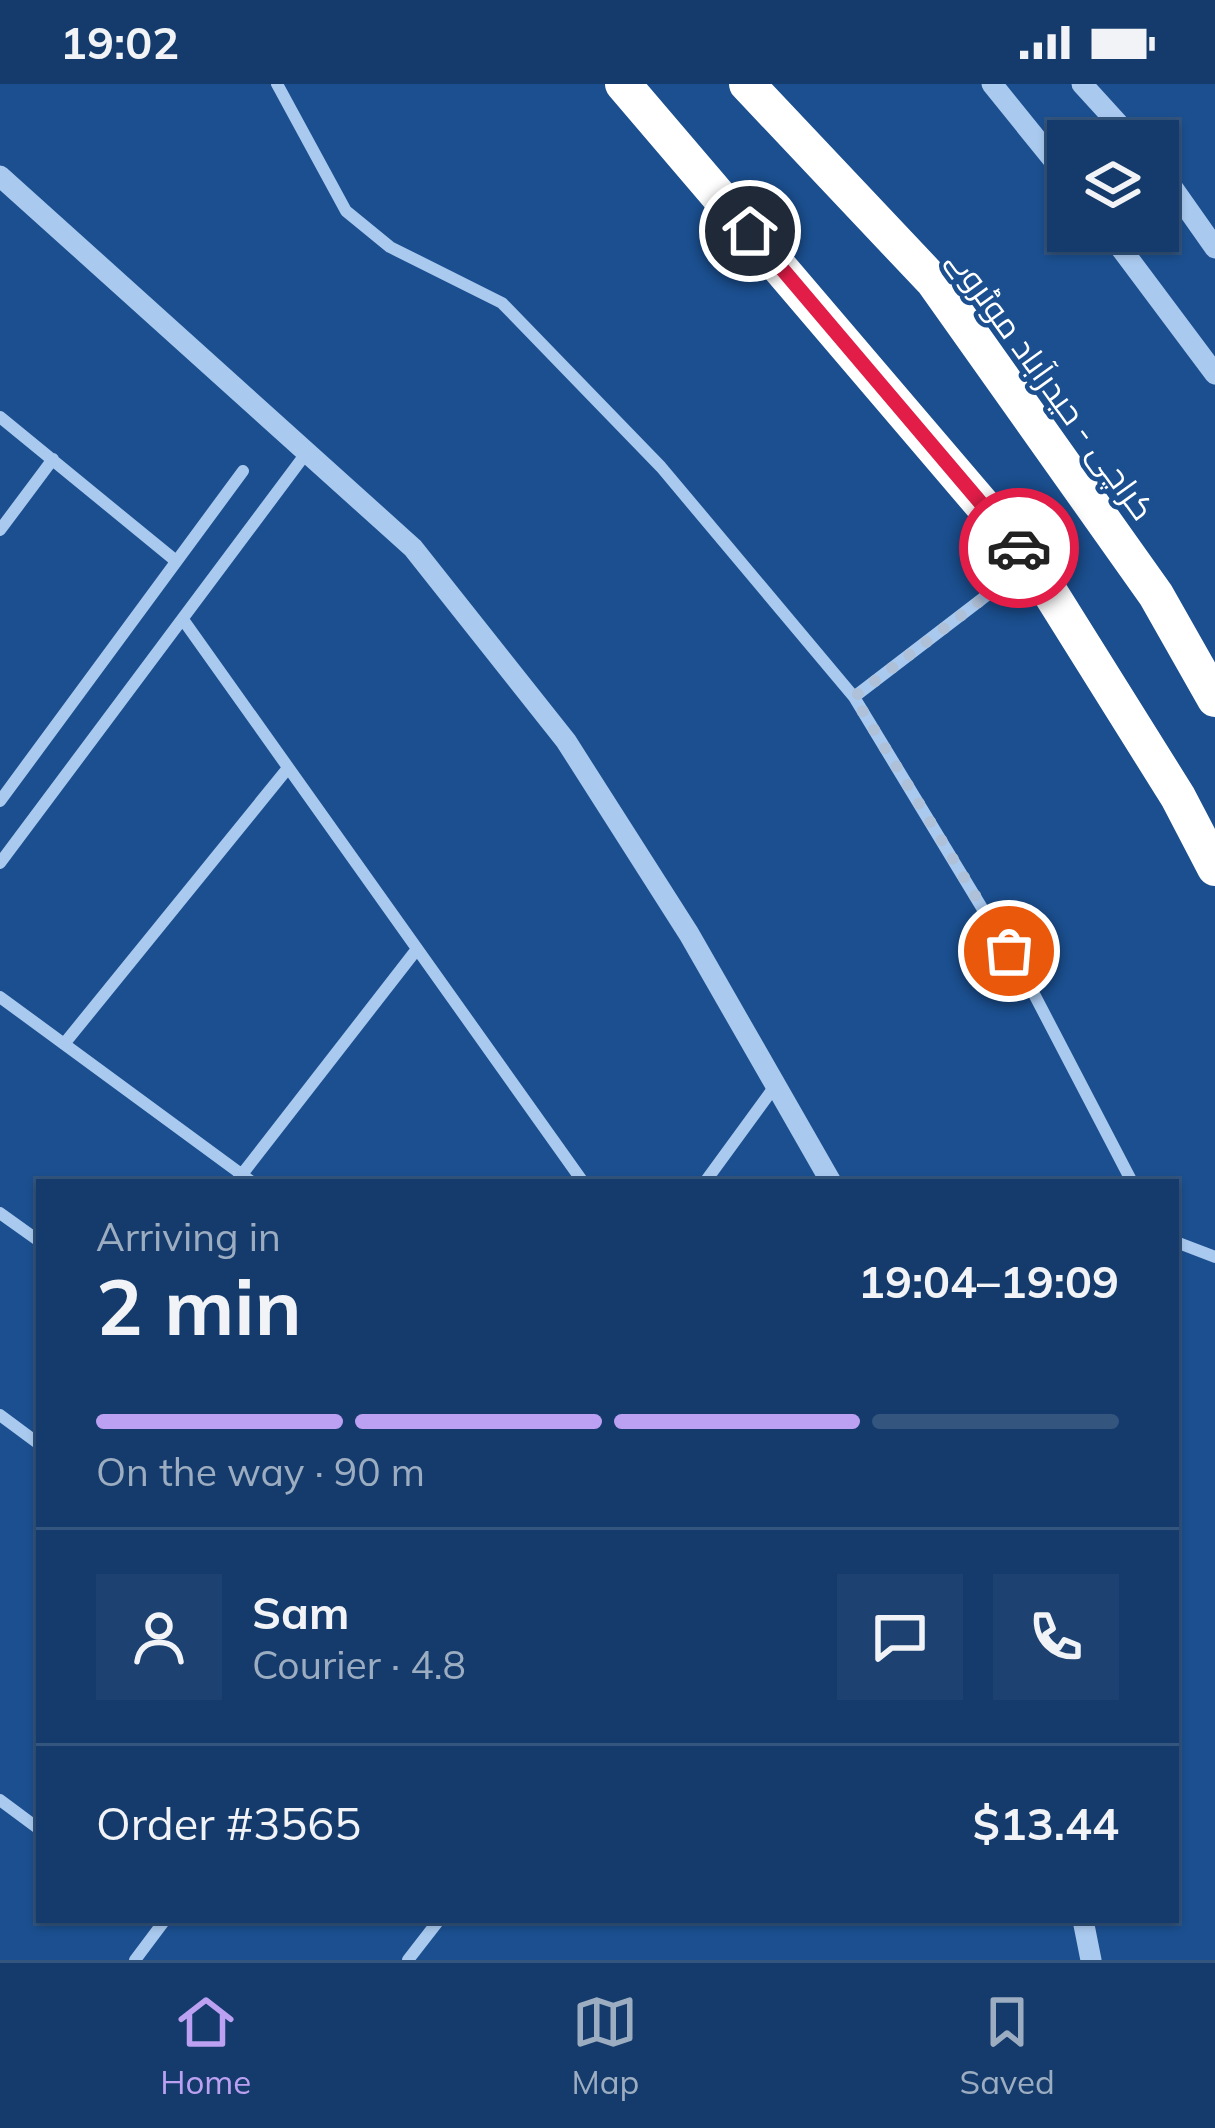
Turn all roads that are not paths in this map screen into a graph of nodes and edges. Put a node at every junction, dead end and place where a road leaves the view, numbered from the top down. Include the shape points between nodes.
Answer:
1 (277, 84) edge
2 (622, 84) edge
3 (747, 84) edge
4 (992, 84) edge
5 (1082, 84) edge
6 (1115, 120) edge
7 (1047, 152) edge
8 (0, 176) edge
9 (1179, 197) edge
10 (1215, 248) edge
11 (1124, 252) edge
12 (1215, 374) edge
13 (0, 417) edge
14 (307, 452) junction
15 (53, 459) junction
16 (243, 470) dead end
17 (0, 530) edge
18 (176, 561) junction
19 (1031, 562) junction
20 (184, 621) junction
21 (854, 697) junction
22 (1215, 699) edge
23 (288, 768) junction
24 (0, 801) edge
25 (0, 863) edge
26 (1215, 868) edge
27 (417, 949) junction
28 (0, 997) edge
29 (64, 1044) junction
30 (776, 1085) junction
31 (242, 1179) edge
32 (244, 1179) edge
33 (582, 1179) edge
34 (707, 1179) edge
35 (829, 1179) edge
36 (1130, 1179) edge
37 (0, 1213) edge
38 (36, 1239) edge
39 (1179, 1243) edge
40 (1215, 1257) edge
41 (0, 1415) edge
42 (36, 1442) edge
43 (0, 1799) edge
44 (34, 1825) edge
45 (161, 1923) edge
46 (437, 1923) edge
47 (1084, 1923) edge
48 (135, 1960) edge
49 (409, 1960) edge
50 (1091, 1960) edge

1 - 21 street via 346,212 390,248 502,303 661,467
2 - 19 highway
3 - 22 highway, کراچی - حیدرآباد موٹروے via 934,282 1156,595
4 - 7 street
5 - 6 street
8 - 14 street
9 - 10 street
11 - 12 street
13 - 15 street
14 - 20 street
14 - 30 street via 412,548 566,741
15 - 17 street
15 - 18 street
16 - 18 street
18 - 24 street
19 - 21 street
19 - 26 highway
20 - 23 street
20 - 25 street
21 - 36 street via 1033,992
23 - 27 street
23 - 29 street
27 - 32 street
27 - 33 street
28 - 29 street
29 - 31 street
30 - 34 street
30 - 35 street
37 - 38 street
39 - 40 street
41 - 42 street
43 - 44 street
45 - 48 street
46 - 49 street
47 - 50 street

